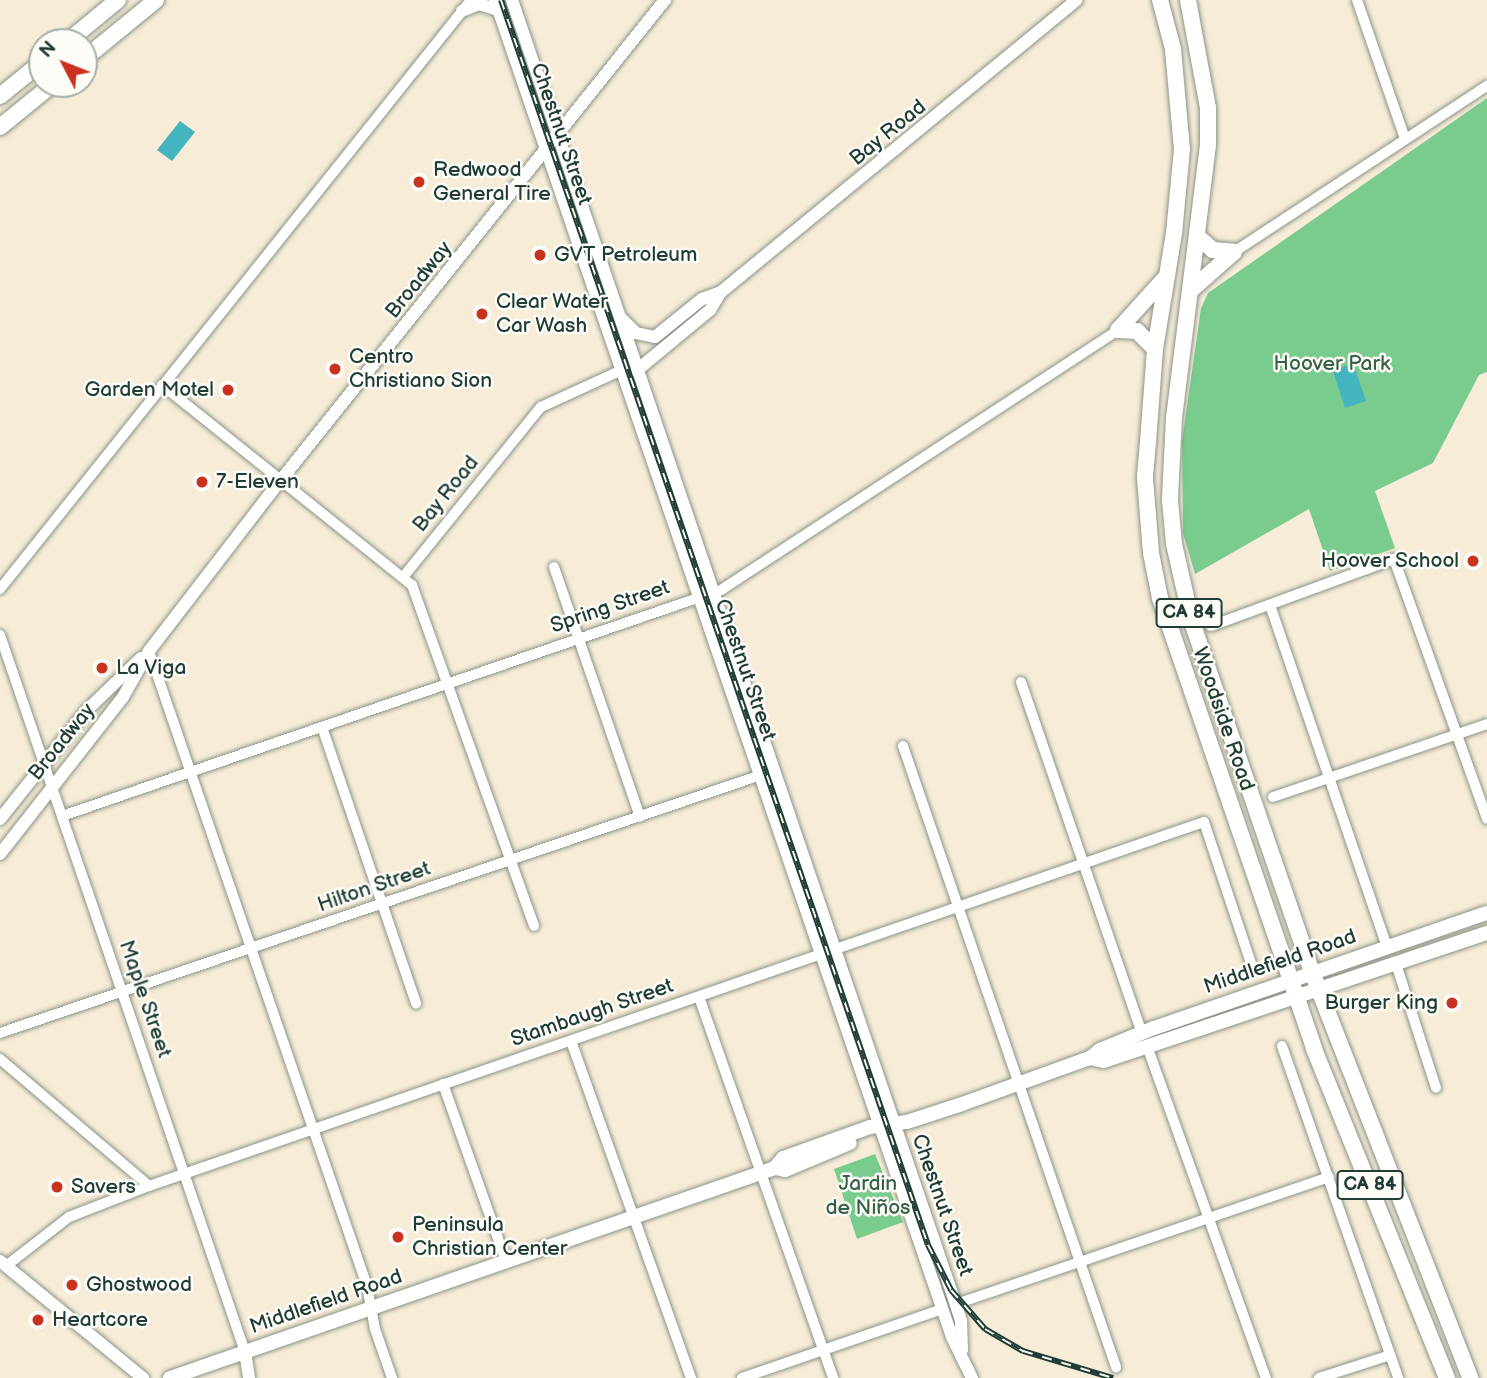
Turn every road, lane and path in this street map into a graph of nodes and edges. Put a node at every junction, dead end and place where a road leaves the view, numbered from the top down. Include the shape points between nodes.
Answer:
1 (118, 0) edge
2 (156, 0) edge
3 (512, 0) edge
4 (666, 0) edge
5 (1076, 0) edge
6 (1160, 0) edge
7 (1188, 0) edge
8 (1357, 0) edge
9 (466, 5) edge
10 (497, 5) edge
11 (83, 28) edge
12 (98, 48) edge
13 (28, 73) edge
14 (1487, 86) edge
15 (0, 96) edge
16 (36, 98) edge
17 (0, 127) edge
18 (557, 136) junction
19 (1405, 139) junction
20 (547, 149) junction
21 (1198, 237) junction
22 (1234, 252) junction
23 (1168, 275) junction
24 (1191, 290) junction
25 (721, 292) junction
26 (620, 317) junction
27 (1118, 330) junction
28 (1155, 349) junction
29 (622, 370) junction
30 (636, 371) junction
31 (162, 385) junction
32 (281, 480) junction
33 (554, 568) dead end
34 (404, 576) junction
35 (0, 589) edge
36 (705, 595) junction
37 (1270, 605) junction
38 (1211, 626) dead end
39 (0, 635) edge
40 (581, 638) junction
41 (149, 651) junction
42 (1021, 682) dead end
43 (449, 683) junction
44 (1487, 724) edge
45 (322, 727) junction
46 (1457, 734) junction
47 (903, 746) dead end
48 (44, 763) junction
49 (192, 773) junction
50 (761, 775) junction
51 (1330, 778) junction
52 (51, 785) junction
53 (1273, 797) dead end
54 (62, 816) junction
55 (640, 817) junction
56 (1487, 818) edge
57 (24, 820) junction
58 (1, 821) edge
59 (0, 839) edge
60 (0, 854) edge
61 (510, 860) junction
62 (1083, 864) junction
63 (383, 904) junction
64 (958, 906) junction
65 (1487, 913) edge
66 (534, 926) dead end
67 (1487, 933) edge
68 (1387, 947) junction
69 (253, 948) junction
70 (827, 950) junction
71 (1396, 964) junction
72 (1252, 966) dead end
73 (1312, 972) junction
74 (1292, 978) junction
75 (1319, 991) junction
76 (125, 994) junction
77 (699, 997) junction
78 (1298, 999) junction
79 (416, 1003) dead end
80 (0, 1033) edge
81 (1144, 1039) junction
82 (570, 1041) junction
83 (1282, 1046) dead end
84 (0, 1059) edge
85 (1018, 1083) junction
86 (443, 1084) junction
87 (1436, 1088) dead end
88 (888, 1126) junction
89 (314, 1128) junction
90 (769, 1171) junction
91 (183, 1174) junction
92 (1329, 1177) junction
93 (149, 1186) junction
94 (633, 1218) junction
95 (1207, 1221) junction
96 (506, 1261) junction
97 (1080, 1262) junction
98 (3, 1264) edge
99 (956, 1304) junction
100 (372, 1308) junction
101 (943, 1309) junction
102 (823, 1349) junction
103 (962, 1350) junction
104 (245, 1352) junction
105 (1390, 1355) junction
106 (1116, 1367) dead end
107 (1468, 1373) edge
108 (1445, 1374) edge
109 (143, 1378) edge
110 (170, 1378) edge
111 (249, 1378) edge
112 (392, 1378) edge
113 (691, 1378) edge
114 (742, 1378) edge
115 (833, 1378) edge
116 (972, 1378) edge
117 (1266, 1378) edge
118 (1320, 1378) edge
119 (1398, 1378) edge

1 - 11 main road
2 - 12 main road
3 - 18 street, Chestnut Street
4 - 18 street, Broadway
5 - 25 street, Bay Road
6 - 23 main road, Woodside Road / CA 84 via 1173,49 1182,149
7 - 21 main road, Woodside Road / CA 84 via 1208,108
8 - 19 street
9 - 10 street
9 - 31 street
10 - 20 street, Chestnut Street
13 - 15 main road
14 - 19 street
16 - 17 main road
18 - 20 street, Broadway
18 - 26 street, Chestnut Street
19 - 22 street
20 - 29 street, Chestnut Street
20 - 32 street, Broadway
21 - 22 main road via 1213,250
21 - 24 main road, Woodside Road / CA 84
22 - 24 main road
23 - 27 main road
23 - 28 main road, Woodside Road / CA 84
24 - 73 main road, Woodside Road / CA 84 via 1171,459 1174,544 1191,619
25 - 26 street, Bay Road via 702,299 654,337 636,333
25 - 30 street, Bay Road via 710,310
26 - 30 street, Chestnut Street
27 - 28 main road via 1137,331
27 - 36 street, Spring Street
28 - 74 main road, Woodside Road / CA 84 via 1145,478 1158,587
29 - 34 street, Bay Road via 541,407
29 - 36 street, Chestnut Street
30 - 36 street, Chestnut Street
31 - 32 street
31 - 35 street
32 - 34 street
32 - 41 street, Broadway
33 - 40 street
34 - 43 street via 418,596
36 - 40 street, Spring Street
36 - 50 street, Chestnut Street
36 - 70 street, Chestnut Street
37 - 38 street
37 - 46 street via 1394,559
37 - 51 street
39 - 48 street, Maple Street
40 - 43 street, Spring Street
40 - 55 street
41 - 48 street, Broadway via 112,682
41 - 49 street
41 - 52 street, Broadway via 123,696
42 - 62 street
43 - 45 street, Spring Street
43 - 61 street
44 - 46 street
45 - 49 street, Spring Street
45 - 63 street
46 - 51 street
46 - 56 street
47 - 64 street
48 - 52 street, Maple Street
48 - 58 street, Broadway
49 - 54 street, Spring Street
49 - 69 street
50 - 55 street, Hilton Street
50 - 70 street, Chestnut Street
51 - 53 street
51 - 68 street
52 - 54 street, Maple Street
52 - 57 street, Broadway
54 - 76 street, Maple Street
55 - 61 street, Hilton Street
57 - 59 street
57 - 60 street, Broadway
61 - 63 street, Hilton Street
61 - 66 street
62 - 64 street, Stambaugh Street
62 - 72 street, Stambaugh Street via 1204,822
62 - 81 street
63 - 69 street, Hilton Street
63 - 79 street
64 - 70 street, Stambaugh Street
64 - 85 street
65 - 68 main road, Middlefield Road
67 - 71 main road, Middlefield Road
68 - 73 main road, Middlefield Road
69 - 76 street, Hilton Street
69 - 89 street
70 - 77 street, Stambaugh Street
70 - 88 street, Chestnut Street
71 - 75 main road, Middlefield Road
71 - 87 street
73 - 74 main road, Middlefield Road
73 - 75 main road, Woodside Road / CA 84
74 - 78 main road, Woodside Road / CA 84
74 - 81 main road, Middlefield Road
75 - 78 main road, Middlefield Road
75 - 107 main road, Woodside Road / CA 84
76 - 80 street, Hilton Street
76 - 91 street, Maple Street
77 - 82 street, Stambaugh Street
77 - 90 street
78 - 81 main road, Middlefield Road
78 - 108 main road, Woodside Road / CA 84
81 - 85 main road, Middlefield Road via 1104,1061 1090,1058
81 - 95 street
82 - 86 street, Stambaugh Street
82 - 94 street
83 - 92 street
84 - 93 street
85 - 88 main road, Middlefield Road
85 - 97 street
86 - 89 street, Stambaugh Street
86 - 96 street
88 - 90 main road, Middlefield Road via 785,1170
88 - 99 street, Chestnut Street
88 - 101 street, Chestnut Street
89 - 91 street, Stambaugh Street
89 - 100 street
90 - 94 main road, Middlefield Road
90 - 102 street
91 - 93 street, Stambaugh Street
91 - 104 street, Maple Street
92 - 95 street
92 - 105 street
93 - 98 street, Stambaugh Street via 69,1217
94 - 96 main road, Middlefield Road
94 - 113 street
95 - 97 street
95 - 117 street
96 - 100 main road, Middlefield Road
97 - 99 street
97 - 106 street
98 - 109 street
99 - 103 street, Chestnut Street
100 - 104 main road, Middlefield Road
100 - 112 street
101 - 102 street
101 - 103 street, Chestnut Street
102 - 114 street
102 - 115 street
103 - 116 street, Chestnut Street
104 - 110 main road, Middlefield Road
104 - 111 street, Maple Street
105 - 118 street
105 - 119 street

